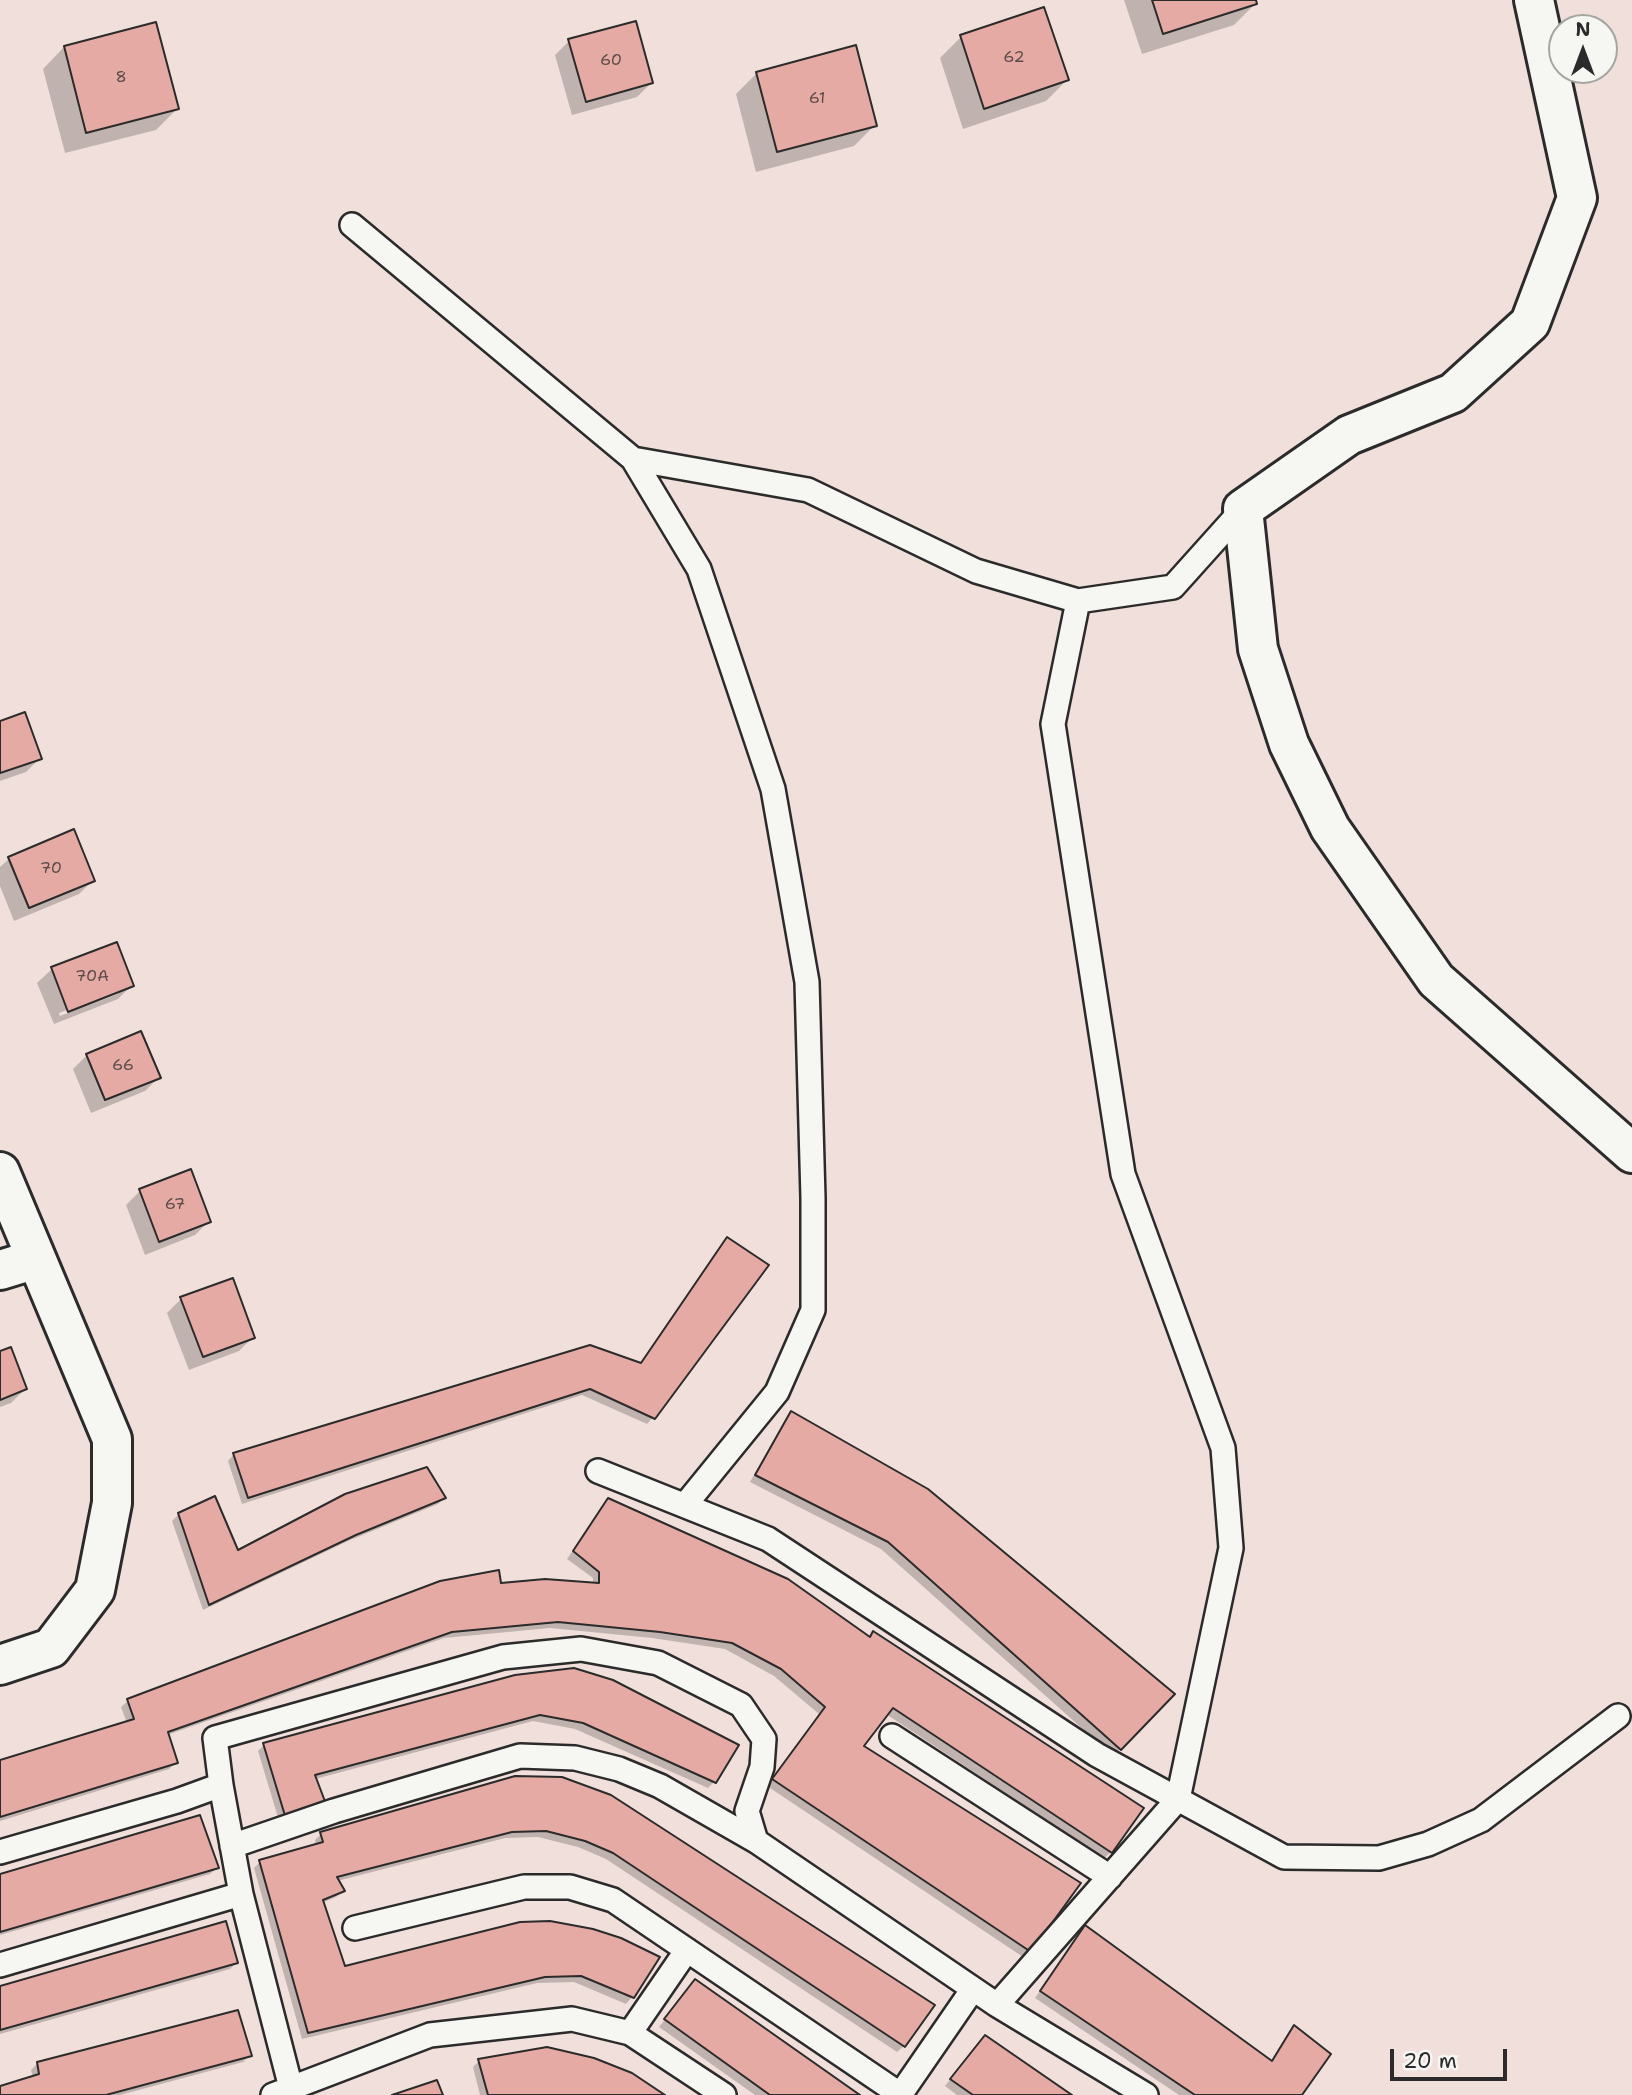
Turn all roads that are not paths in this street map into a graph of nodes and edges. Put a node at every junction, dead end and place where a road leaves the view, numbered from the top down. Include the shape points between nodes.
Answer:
1 (1534, 0) edge
2 (352, 225) dead end
3 (633, 459) junction
4 (1243, 509) junction
5 (1078, 601) junction
6 (1632, 1153) edge
7 (0, 1172) edge
8 (36, 1258) junction
9 (0, 1269) edge
10 (598, 1471) dead end
11 (685, 1506) junction
12 (0, 1665) edge
13 (1618, 1716) dead end
14 (892, 1735) dead end
15 (221, 1785) junction
16 (1178, 1799) junction
17 (756, 1841) junction
18 (232, 1846) junction
19 (0, 1852) edge
20 (1110, 1877) junction
21 (241, 1894) junction
22 (355, 1928) dead end
23 (687, 1950) junction
24 (0, 1965) edge
25 (973, 1989) junction
26 (997, 2005) junction
27 (630, 2033) junction
28 (282, 2092) edge
29 (724, 2095) edge
30 (901, 2095) edge
31 (1146, 2095) edge

1 - 4 street via 1577,198 1530,323 1453,393 1349,435
2 - 3 lane
3 - 5 lane via 808,491 976,571
3 - 11 lane via 699,569 773,789 807,982 813,1310 777,1392
4 - 5 lane via 1173,587
4 - 6 street via 1258,649 1289,744 1330,828 1436,981
5 - 16 lane via 1053,724 1123,1174 1223,1448 1231,1548
7 - 8 street
8 - 9 street
8 - 12 street via 113,1439 113,1503 94,1590 51,1648
10 - 11 lane
11 - 16 lane via 768,1539 1097,1755
13 - 16 lane via 1481,1820 1428,1844 1379,1858 1284,1857
14 - 20 lane
15 - 17 lane via 215,1738 503,1657 581,1649 658,1663 741,1705 764,1740 762,1767 747,1811
15 - 18 lane
15 - 19 lane
16 - 20 lane
17 - 18 lane via 660,1786 619,1769 575,1758 520,1756
17 - 25 lane
18 - 21 lane
20 - 26 lane
21 - 24 lane
21 - 28 lane
22 - 23 lane via 524,1887 569,1887 613,1900
23 - 27 lane
23 - 30 lane
25 - 26 lane
25 - 30 lane
26 - 31 lane
27 - 28 lane via 572,2019 430,2035
27 - 29 lane

